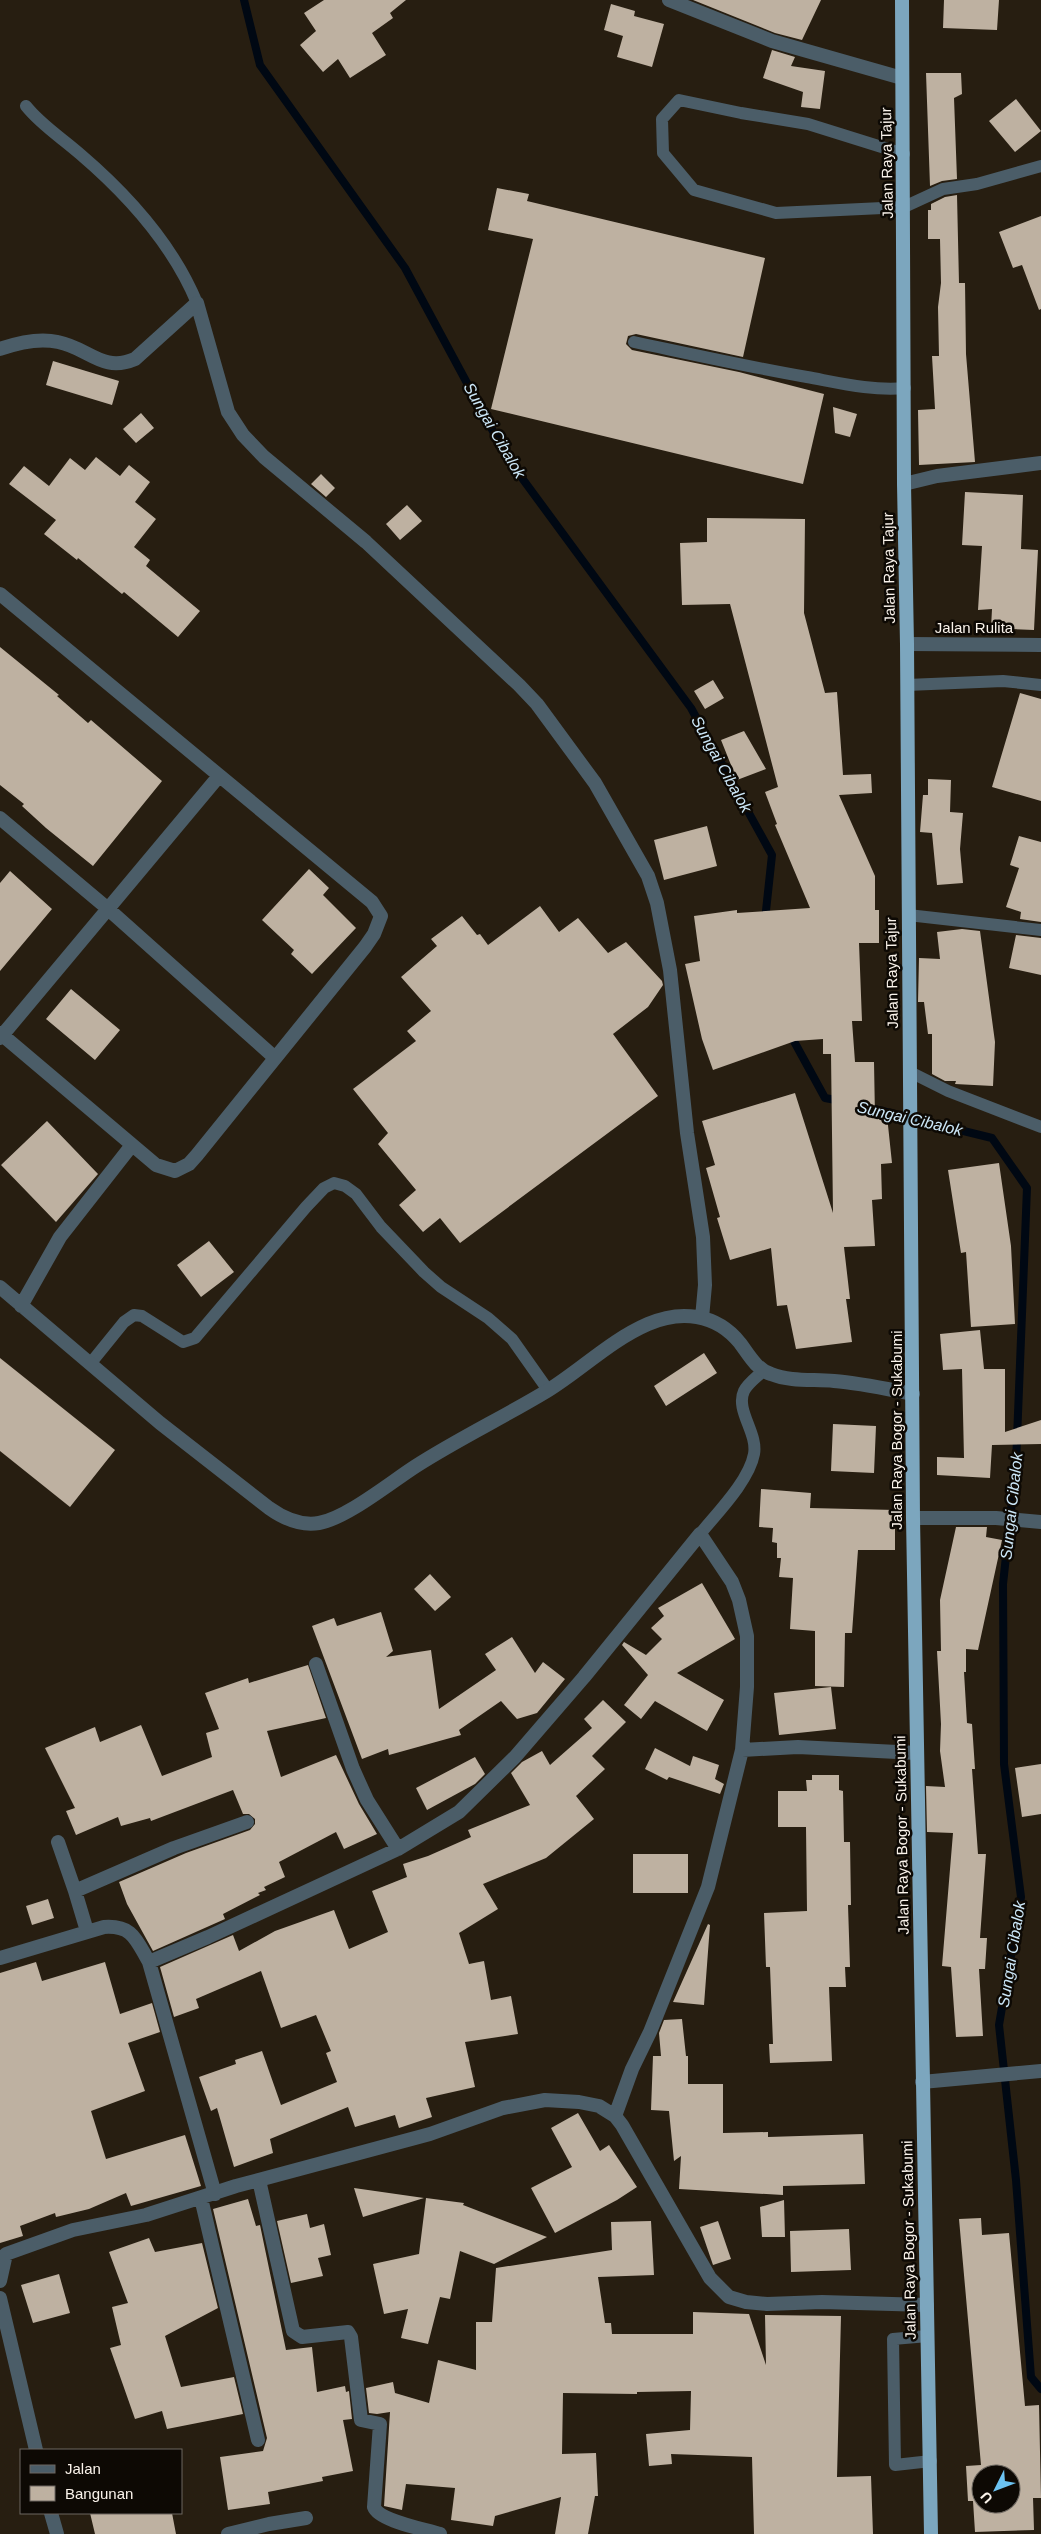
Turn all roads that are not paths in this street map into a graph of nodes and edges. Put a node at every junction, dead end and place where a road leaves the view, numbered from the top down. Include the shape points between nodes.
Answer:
1 (669, 0) edge
2 (902, 0) edge
3 (902, 78) junction
4 (26, 106) dead end
5 (904, 154) junction
6 (1041, 166) edge
7 (904, 206) junction
8 (197, 303) junction
9 (634, 342) dead end
10 (0, 349) edge
11 (905, 388) junction
12 (1041, 463) edge
13 (904, 484) junction
14 (0, 594) edge
15 (908, 644) junction
16 (1041, 645) edge
17 (907, 685) junction
18 (1041, 685) edge
19 (219, 776) junction
20 (0, 818) edge
21 (107, 908) junction
22 (908, 915) junction
23 (1041, 930) edge
24 (1, 1036) edge
25 (274, 1057) junction
26 (910, 1072) junction
27 (1041, 1127) edge
28 (911, 1136) joint
29 (132, 1145) junction
30 (0, 1287) edge
31 (21, 1306) junction
32 (702, 1318) junction
33 (90, 1364) junction
34 (763, 1371) junction
35 (548, 1390) junction
36 (913, 1394) junction
37 (913, 1518) junction
38 (1041, 1522) edge
39 (700, 1534) junction
40 (316, 1664) dead end
41 (742, 1750) junction
42 (917, 1753) junction
43 (247, 1822) dead end
44 (58, 1842) dead end
45 (398, 1849) junction
46 (76, 1891) junction
47 (87, 1931) junction
48 (0, 1958) edge
49 (149, 1962) junction
50 (1041, 2071) edge
51 (922, 2082) junction
52 (615, 2116) junction
53 (259, 2180) junction
54 (215, 2194) junction
55 (201, 2198) junction
56 (0, 2281) edge
57 (0, 2298) edge
58 (927, 2305) junction
59 (928, 2336) junction
60 (258, 2440) dead end
61 (36, 2449) edge
62 (931, 2461) junction
63 (51, 2514) edge
64 (306, 2518) dead end
65 (267, 2529) edge
66 (57, 2534) edge
67 (228, 2534) edge
68 (440, 2534) edge
69 (931, 2534) edge

1 - 3 street via 772,41
2 - 3 highway, Jalan Raya Tajur
3 - 5 highway, Jalan Raya Tajur
4 - 8 lane via 94,166 147,223 180,267
5 - 7 highway, Jalan Raya Tajur
5 - 7 lane via 808,124 679,100 662,119 663,153 694,190 776,213
6 - 7 lane via 977,184 943,189
7 - 11 highway, Jalan Raya Tajur
8 - 10 street via 135,359 122,364 110,365 57,341 31,342
8 - 32 street via 228,412 243,436 366,542 537,704 595,783 648,876 661,918 670,970 687,1133 703,1237 705,1286
9 - 11 lane via 862,387 883,390
11 - 13 highway, Jalan Raya Tajur
12 - 13 street via 937,476
13 - 15 highway, Jalan Raya Tajur
14 - 19 street
15 - 16 street, Jalan Rulita
15 - 17 highway, Jalan Raya Tajur
17 - 18 lane via 1003,681
17 - 22 highway, Jalan Raya Tajur
19 - 21 street
19 - 25 street via 372,902 381,916 365,947
20 - 21 street
21 - 24 street
21 - 25 street
22 - 23 lane
22 - 26 highway, Jalan Raya Tajur
24 - 29 street
25 - 29 street via 189,1164 175,1171 165,1169
26 - 27 lane via 948,1091
26 - 28 highway, Jalan Raya Tajur
28 - 36 highway, Jalan Raya Bogor - Sukabumi
29 - 31 street via 60,1237
30 - 31 street
31 - 33 street
32 - 34 street via 724,1328
32 - 35 street via 669,1316 645,1325
33 - 35 street via 269,1508 305,1523 318,1523 344,1512 438,1452
33 - 35 lane via 124,1322 134,1315 142,1316 183,1342 195,1338 306,1207 324,1188 334,1183 356,1194 381,1227 441,1287 488,1318 512,1339
34 - 36 street via 789,1378 834,1381
34 - 39 lane via 746,1388 743,1396 753,1439 754,1453 749,1470
36 - 37 highway, Jalan Raya Bogor - Sukabumi
37 - 38 street via 996,1518
37 - 42 highway, Jalan Raya Bogor - Sukabumi
39 - 41 street via 732,1582 747,1636
39 - 45 street via 515,1757 459,1812
40 - 45 street via 353,1769 367,1800
41 - 42 street via 798,1746
41 - 52 street via 708,1887
42 - 51 highway, Jalan Raya Bogor - Sukabumi
43 - 46 street via 174,1848
44 - 46 street
45 - 49 street
46 - 47 street
47 - 48 street
47 - 49 street via 123,1927 136,1939
49 - 54 street
50 - 51 street
51 - 58 highway, Jalan Raya Bogor - Sukabumi
52 - 53 street via 589,2103 545,2100 522,2103 430,2134
52 - 58 street via 638,2150 710,2278 729,2297 767,2304
53 - 54 street
53 - 68 street via 293,2331 302,2338 348,2332 352,2337 361,2420 380,2424 376,2512 384,2518
54 - 55 street
55 - 56 street via 133,2218 73,2230 6,2254
55 - 60 street
57 - 61 street
58 - 59 highway, Jalan Raya Bogor - Sukabumi
59 - 62 highway, Jalan Raya Bogor - Sukabumi
59 - 62 lane via 892,2339 895,2465
62 - 69 highway, Jalan Raya Bogor - Sukabumi
63 - 66 street
64 - 65 street
65 - 67 street

